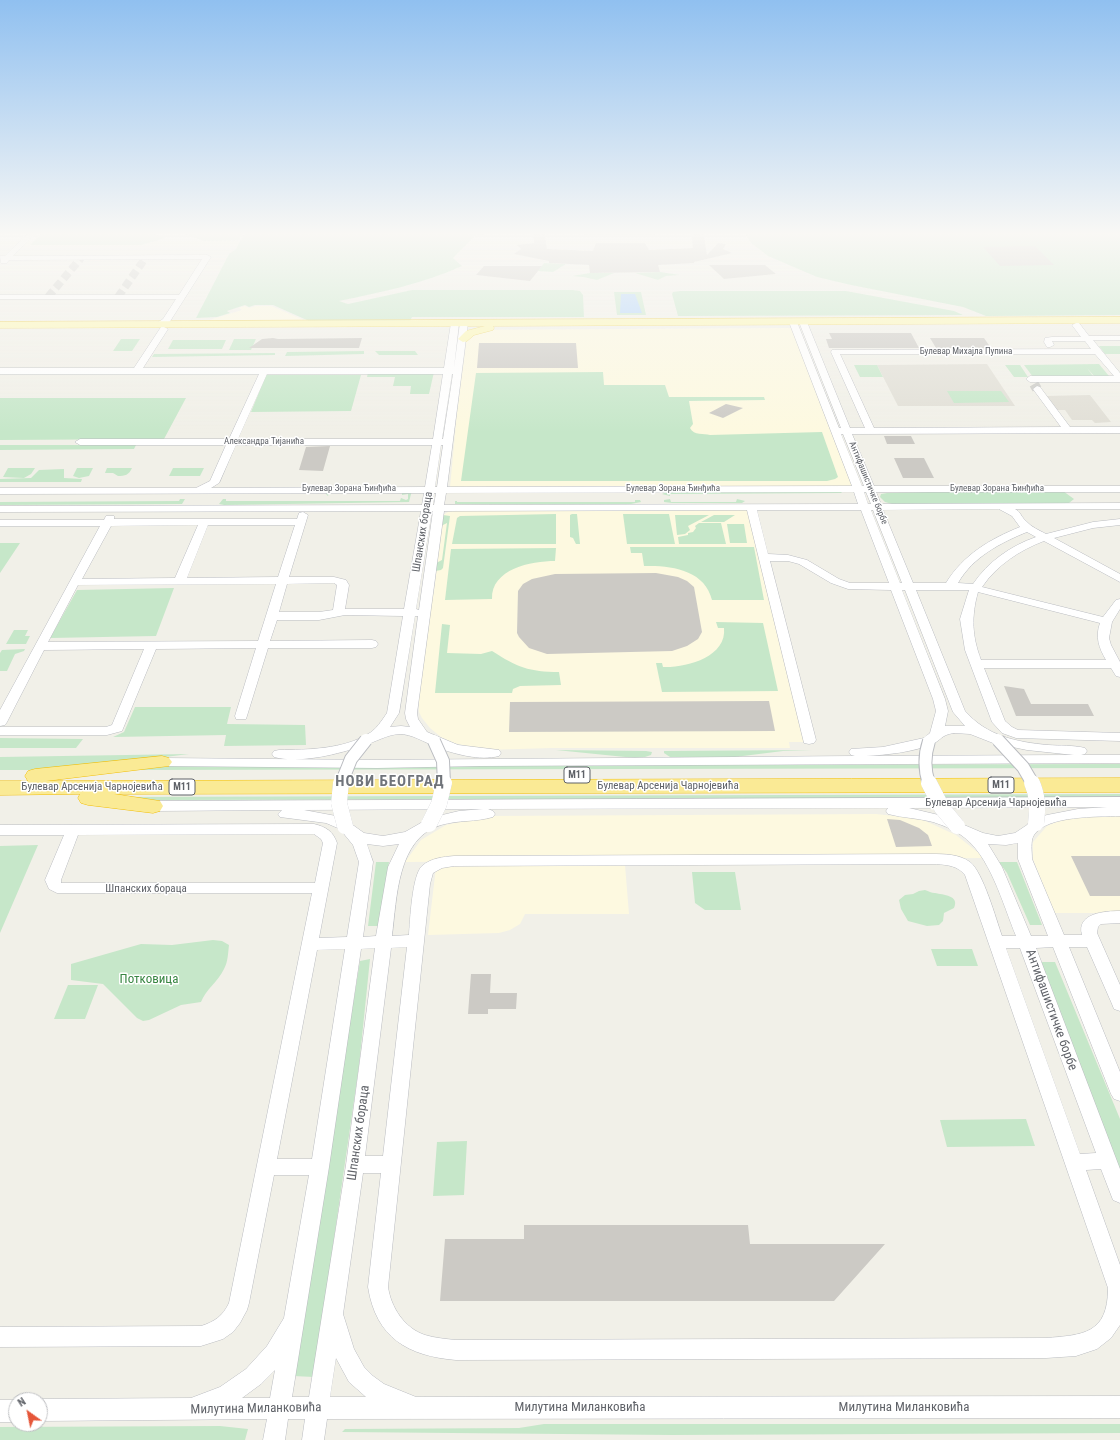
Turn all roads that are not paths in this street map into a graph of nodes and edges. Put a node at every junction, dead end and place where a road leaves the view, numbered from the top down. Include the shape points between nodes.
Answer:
1 (181, 299) edge
2 (1120, 320) edge
3 (976, 323) junction
4 (799, 324) junction
5 (0, 325) edge
6 (164, 325) junction
7 (633, 325) junction
8 (1076, 325) junction
9 (1120, 325) edge
10 (459, 326) junction
11 (431, 328) junction
12 (489, 328) junction
13 (0, 330) edge
14 (1087, 338) junction
15 (1120, 338) edge
16 (457, 339) junction
17 (1050, 345) dead end
18 (1098, 351) junction
19 (835, 352) joint
20 (0, 371) edge
21 (137, 371) junction
22 (264, 371) junction
23 (448, 371) junction
24 (458, 371) junction
25 (1120, 378) edge
26 (816, 379) junction
27 (836, 379) junction
28 (1120, 430) edge
29 (836, 431) junction
30 (847, 431) junction
31 (871, 431) junction
32 (1068, 431) junction
33 (80, 442) dead end
34 (232, 442) junction
35 (437, 442) junction
36 (448, 442) junction
37 (214, 483) junction
38 (430, 489) junction
39 (442, 489) junction
40 (632, 489) junction
41 (671, 489) junction
42 (858, 489) junction
43 (870, 489) junction
44 (1064, 489) junction
45 (1102, 489) junction
46 (1120, 489) edge
47 (196, 490) junction
48 (226, 490) junction
49 (2, 491) edge
50 (433, 507) junction
51 (639, 507) junction
52 (672, 507) junction
53 (751, 507) junction
54 (865, 507) junction
55 (878, 507) junction
56 (1002, 507) junction
57 (1026, 507) junction
58 (1074, 507) junction
59 (1116, 507) edge
60 (100, 508) junction
61 (132, 508) junction
62 (185, 508) junction
63 (221, 508) junction
64 (291, 508) junction
65 (318, 508) junction
66 (0, 509) edge
67 (1016, 514) junction
68 (110, 519) junction
69 (301, 519) junction
70 (1120, 522) edge
71 (0, 523) edge
72 (204, 523) junction
73 (1028, 528) junction
74 (1045, 537) junction
75 (764, 557) junction
76 (1120, 579) edge
77 (180, 580) junction
78 (282, 580) junction
79 (74, 582) junction
80 (950, 586) junction
81 (894, 587) junction
82 (910, 587) junction
83 (976, 588) junction
84 (1120, 602) edge
85 (425, 612) junction
86 (338, 613) junction
87 (410, 613) junction
88 (272, 616) junction
89 (1106, 621) junction
90 (372, 644) dead end
91 (152, 645) junction
92 (263, 645) junction
93 (40, 646) junction
94 (977, 664) junction
95 (1117, 669) edge
96 (241, 716) dead end
97 (0, 722) edge
98 (0, 732) edge
99 (421, 734) junction
100 (984, 734) junction
101 (932, 737) junction
102 (1120, 737) edge
103 (370, 738) junction
104 (809, 740) dead end
105 (998, 740) junction
106 (434, 741) junction
107 (1120, 750) edge
108 (1120, 759) edge
109 (749, 761) junction
110 (162, 762) junction
111 (619, 762) junction
112 (1120, 774) edge
113 (0, 776) edge
114 (36, 782) junction
115 (1120, 785) edge
116 (0, 788) edge
117 (1120, 802) edge
118 (627, 804) junction
119 (762, 804) junction
120 (152, 806) junction
121 (1120, 811) edge
122 (429, 824) junction
123 (962, 829) junction
124 (1032, 829) junction
125 (0, 830) edge
126 (72, 830) junction
127 (349, 830) junction
128 (417, 833) junction
129 (322, 888) junction
130 (1120, 917) edge
131 (416, 941) junction
132 (1058, 941) junction
133 (1093, 941) junction
134 (384, 942) junction
135 (996, 942) junction
136 (1026, 942) junction
137 (354, 943) junction
138 (311, 944) junction
139 (1120, 1004) edge
140 (1120, 1094) edge
141 (1107, 1161) junction
142 (1074, 1162) junction
143 (391, 1164) junction
144 (354, 1165) junction
145 (266, 1167) junction
146 (320, 1167) junction
147 (1120, 1194) edge
148 (296, 1311) junction
149 (332, 1311) junction
150 (0, 1337) edge
151 (1115, 1405) edge
152 (318, 1408) junction
153 (419, 1408) junction
154 (279, 1409) junction
155 (48, 1410) edge
156 (184, 1410) junction
157 (274, 1440) edge
158 (313, 1440) edge

1 - 6 street
2 - 3 main road
3 - 4 main road
3 - 8 main road
4 - 7 main road
4 - 26 street, Антифашистичке борбе
4 - 27 street, Антифашистичке борбе
5 - 6 main road
6 - 10 main road
6 - 11 main road
6 - 13 main road
6 - 21 street
7 - 10 main road
7 - 12 main road
8 - 9 main road
8 - 14 street
10 - 11 main road
10 - 12 main road
10 - 16 street, Шпанских бораца
11 - 16 main road
12 - 16 main road
14 - 15 street
14 - 17 street via 1052,339 1048,340
14 - 18 street
16 - 23 street, Шпанских бораца
16 - 24 street, Шпанских бораца
18 - 19 street, Булевар Михајла Пупина
18 - 25 street
19 - 27 street, Антифашистичке борбе
20 - 21 street
21 - 22 street
22 - 23 street
22 - 34 street
23 - 24 street
23 - 35 street, Шпанских бораца
24 - 36 street, Шпанских бораца
25 - 32 street via 1034,384
26 - 27 street
26 - 29 street, Антифашистичке борбе
27 - 30 street, Антифашистичке борбе
27 - 31 street, Антифашистичке борбе
28 - 32 street
29 - 30 street
29 - 42 street, Антифашистичке борбе
30 - 31 street
30 - 43 street, Антифашистичке борбе
31 - 32 street
33 - 34 street, Александра Тијанића
34 - 35 street, Александра Тијанића
34 - 37 street
35 - 36 street, Александра Тијанића
35 - 38 street, Шпанских бораца
36 - 39 street, Шпанских бораца
37 - 47 street, Булевар Зорана Ђинђића
37 - 48 street
38 - 39 street, Булевар Зорана Ђинђића
38 - 48 street, Булевар Зорана Ђинђића
38 - 50 street, Шпанских бораца
39 - 40 street, Булевар Зорана Ђинђића
39 - 50 street, Шпанских бораца
40 - 41 street, Булевар Зорана Ђинђића
40 - 51 street via 646,494 648,498
41 - 42 street, Булевар Зорана Ђинђића
41 - 52 street via 659,494 659,497
42 - 43 street, Булевар Зорана Ђинђића
42 - 54 street, Антифашистичке борбе
43 - 44 street, Булевар Зорана Ђинђића
43 - 55 street, Антифашистичке борбе
44 - 45 street, Булевар Зорана Ђинђића
44 - 58 street via 1082,497 1082,502
45 - 46 street, Булевар Зорана Ђинђића
45 - 59 street via 1090,493 1092,497 1100,503
47 - 48 street, Булевар Зорана Ђинђића
47 - 49 street, Булевар Зорана Ђинђића
47 - 62 street via 203,494 202,500
48 - 63 street via 217,494 213,500
50 - 51 street, Булевар Зорана Ђинђића
50 - 65 street, Булевар Зорана Ђинђића
50 - 85 street, Шпанских бораца
50 - 87 street, Шпанских бораца
51 - 52 street, Булевар Зорана Ђинђића
52 - 53 street, Булевар Зорана Ђинђића
53 - 54 street, Булевар Зорана Ђинђића
53 - 75 street
54 - 55 street, Булевар Зорана Ђинђића
54 - 81 street, Антифашистичке борбе
55 - 56 street, Булевар Зорана Ђинђића
55 - 82 street, Антифашистичке борбе
56 - 57 street, Булевар Зорана Ђинђића
56 - 67 street
57 - 58 street, Булевар Зорана Ђинђића
57 - 67 street
58 - 59 street, Булевар Зорана Ђинђића
60 - 61 street, Булевар Зорана Ђинђића
60 - 66 street, Булевар Зорана Ђинђића
60 - 68 street via 108,510
61 - 62 street, Булевар Зорана Ђинђића
61 - 68 street, Булевар Зорана Ђинђића via 123,510
62 - 63 street, Булевар Зорана Ђинђића
63 - 64 street, Булевар Зорана Ђинђића
64 - 65 street, Булевар Зорана Ђинђића
64 - 69 street, Булевар Зорана Ђинђића via 300,511
65 - 69 street, Булевар Зорана Ђинђића
67 - 73 street via 1020,522
68 - 71 street, Булевар Зорана Ђинђића
68 - 72 street, Булевар Зорана Ђинђића
68 - 79 street
69 - 72 street, Булевар Зорана Ђинђића
69 - 78 street
70 - 74 street via 1082,527
72 - 77 street
73 - 74 street
73 - 80 street via 980,552 963,566
74 - 76 street
74 - 83 street via 1015,550 1000,560 980,579
75 - 81 street via 788,558 803,562 848,586
75 - 104 street
77 - 78 street
77 - 79 street
78 - 86 street via 342,582
78 - 88 street
79 - 93 street
80 - 82 street
80 - 83 street
81 - 82 street
81 - 101 street, Антифашистичке борбе via 942,711
82 - 100 street, Антифашистичке борбе via 959,712
83 - 89 street
83 - 94 street via 968,608 966,623 967,638
84 - 89 street
85 - 87 street
85 - 99 street, Шпанских бораца via 411,713
86 - 87 street
86 - 88 street via 319,616
87 - 103 street, Шпанских бораца via 393,713 384,726
88 - 92 street
89 - 95 street via 1102,639
90 - 92 street
91 - 92 street
91 - 93 street
91 - 98 street via 117,728 107,731
92 - 96 street
93 - 97 street
94 - 95 street
94 - 102 street via 999,722 1007,730 1016,734
99 - 103 street via 395,730
99 - 106 street
100 - 101 street via 961,729 946,730
100 - 105 street
101 - 109 street via 883,751 781,754
101 - 123 street, bridge via 926,747 924,762 933,796
103 - 110 street via 336,749 312,753 203,756
103 - 127 street, bridge via 355,752 342,776 342,819
105 - 107 street via 1047,749
105 - 124 street, bridge via 1021,763 1034,785 1038,814
106 - 111 street via 478,753 559,753 589,755
106 - 122 street, bridge via 441,754 445,778 439,806
108 - 109 street
109 - 111 street
110 - 111 street
110 - 114 highway
112 - 114 highway, Булевар Арсенија Чарнојевића / M11
113 - 114 highway, Булевар Арсенија Чарнојевића / M11
114 - 115 highway, Булевар Арсенија Чарнојевића / M11
114 - 116 highway, Булевар Арсенија Чарнојевића / M11
114 - 120 highway via 69,796
117 - 119 street, Булевар Арсенија Чарнојевића
118 - 119 street, Булевар Арсенија Чарнојевића
118 - 120 street, Булевар Арсенија Чарнојевића
118 - 122 street via 579,813 472,814
119 - 123 street via 817,812 902,811 938,819
120 - 127 street via 183,814 299,814 318,817
121 - 124 street via 1073,813 1056,817
122 - 128 street
123 - 124 street via 986,839 998,840 1014,839
123 - 136 street, Антифашистичке борбе via 982,845 992,860
124 - 132 street via 1024,846 1025,859
125 - 126 street
126 - 129 street via 323,831 330,843
126 - 129 street, Шпанских бораца via 53,880 57,888
127 - 128 street via 365,839 380,841 407,838
127 - 137 street via 360,844 366,862
128 - 134 street, Шпанских бораца via 406,843 395,862
129 - 138 street
130 - 133 street via 1094,920 1089,932
131 - 134 street
131 - 135 street via 425,874 431,867 443,862 924,859 958,862 970,870
131 - 143 street
132 - 133 street
132 - 136 street
132 - 140 street
133 - 139 street
134 - 137 street
134 - 144 street, Шпанских бораца
135 - 136 street
135 - 142 street
136 - 141 street, Антифашистичке борбе
137 - 138 street
137 - 146 street
138 - 145 street
141 - 142 street
141 - 147 street, Антифашистичке борбе
142 - 143 street via 1110,1262 1119,1297 1118,1306 1107,1328 1095,1338 1079,1345 1046,1348 476,1350 432,1347 417,1342 395,1325 383,1306 378,1286
143 - 144 street
144 - 149 street, Шпанских бораца
145 - 146 street
145 - 150 street via 239,1303 234,1317 224,1327 201,1336
146 - 148 street
148 - 154 street
148 - 156 street via 289,1329 268,1364 249,1381 230,1394
149 - 152 street, Шпанских бораца
149 - 153 street via 351,1370 365,1384 396,1401
151 - 153 street, Милутина Миланковића
152 - 153 street, Милутина Миланковића
152 - 154 street, Милутина Миланковића
152 - 158 street, Шпанских бораца
154 - 156 street, Милутина Миланковића
154 - 157 street
155 - 156 street, Милутина Миланковића

